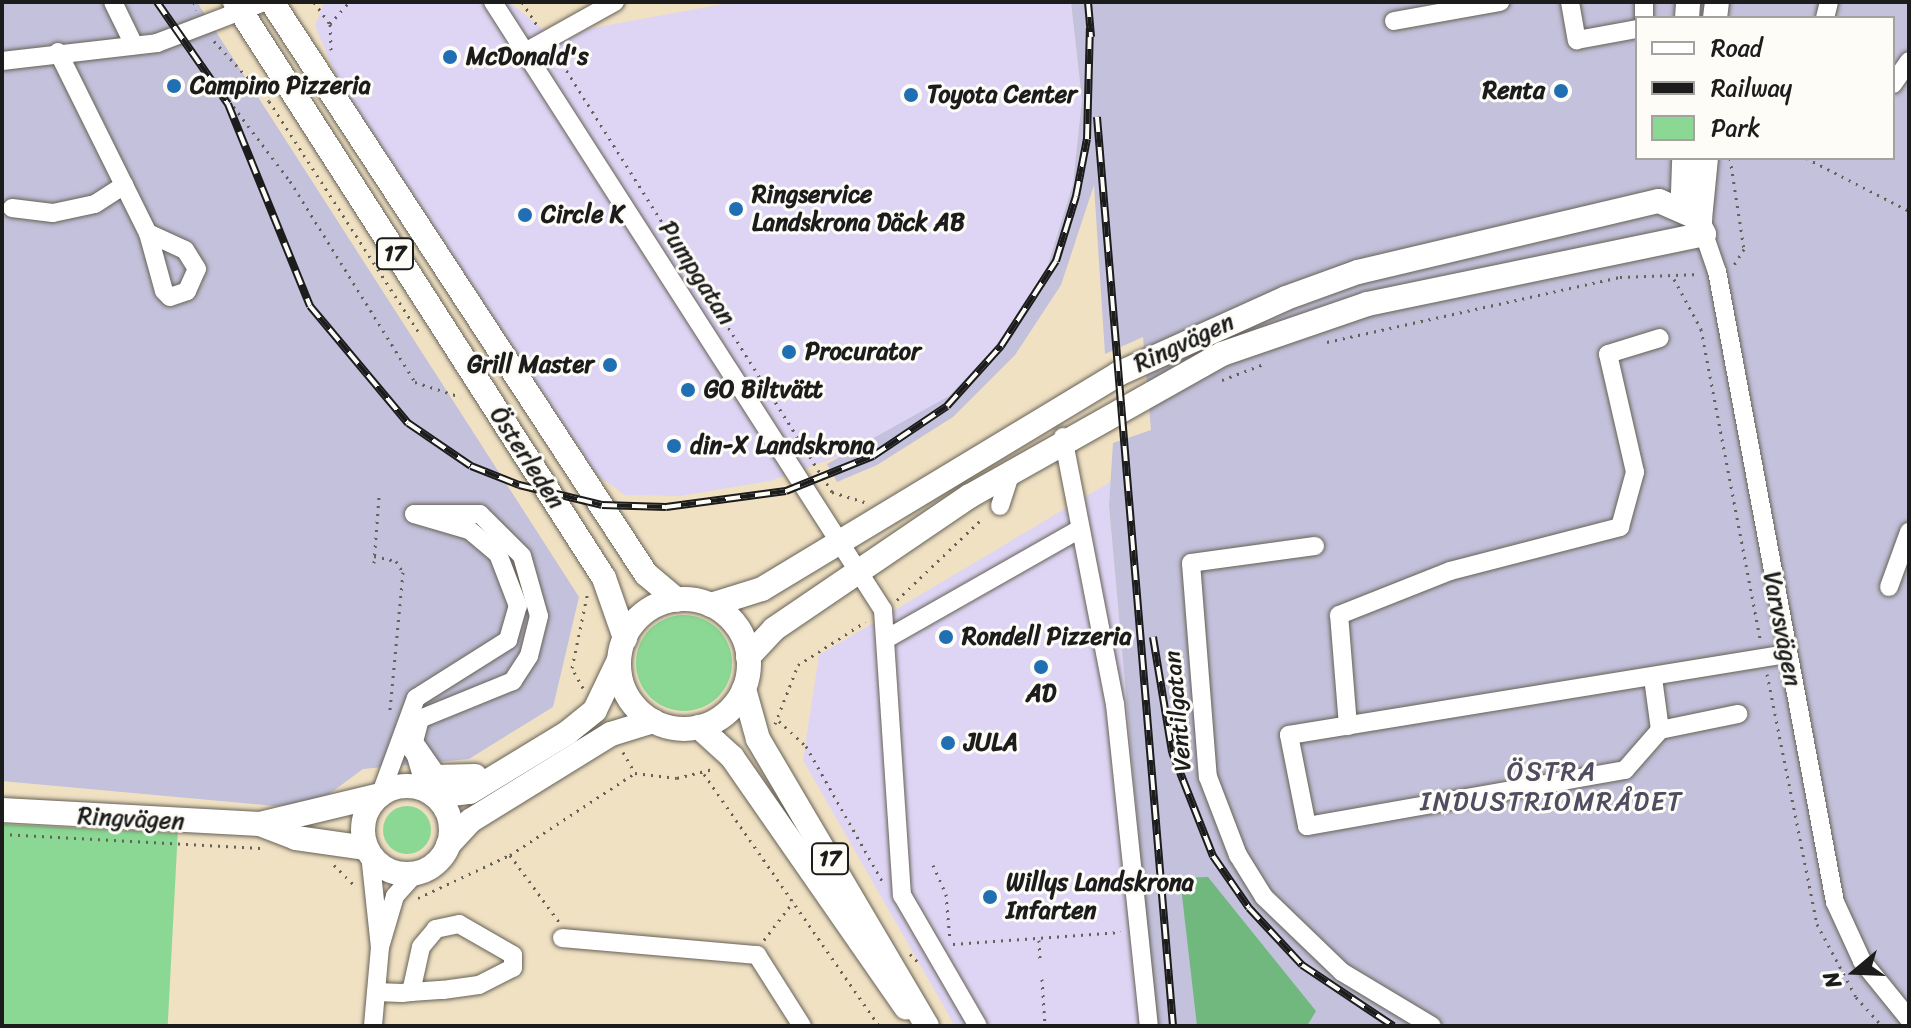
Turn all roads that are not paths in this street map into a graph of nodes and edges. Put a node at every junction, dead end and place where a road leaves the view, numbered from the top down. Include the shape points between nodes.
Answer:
1 (113, 2) edge
2 (264, 2) edge
3 (272, 2) edge
4 (493, 2) edge
5 (615, 2) edge
6 (1500, 2) edge
7 (1570, 2) edge
8 (238, 7) edge
9 (1394, 21) dead end
10 (1635, 29) edge
11 (134, 45) junction
12 (58, 52) junction
13 (525, 52) junction
14 (2, 61) edge
15 (1909, 61) edge
16 (1895, 81) edge
17 (1669, 160) edge
18 (1684, 160) edge
19 (1706, 160) edge
20 (124, 185) junction
21 (1659, 201) junction
22 (12, 208) dead end
23 (1702, 227) junction
24 (148, 233) dead end
25 (1660, 338) dead end
26 (1063, 437) junction
27 (1012, 470) junction
28 (1000, 506) road end
29 (1080, 529) junction
30 (1909, 532) edge
31 (837, 542) junction
32 (1315, 546) dead end
33 (858, 573) junction
34 (1889, 587) dead end
35 (677, 600) junction
36 (711, 605) junction
37 (888, 638) junction
38 (622, 648) junction
39 (1787, 654) junction
40 (748, 657) junction
41 (1653, 678) junction
42 (744, 689) junction
43 (1738, 714) dead end
44 (653, 721) junction
45 (1348, 726) junction
46 (699, 727) junction
47 (1660, 730) junction
48 (567, 733) junction
49 (413, 746) junction
50 (431, 793) junction
51 (379, 795) junction
52 (2, 810) edge
53 (260, 824) junction
54 (448, 845) junction
55 (368, 851) junction
56 (416, 873) junction
57 (562, 938) road end
58 (380, 947) junction
59 (376, 992) junction
60 (411, 992) junction
61 (1909, 1019) edge
62 (373, 1026) edge
63 (802, 1026) edge
64 (924, 1026) edge
65 (978, 1026) edge
66 (1149, 1026) edge
67 (1432, 1026) edge

1 - 11 street
2 - 8 street
3 - 35 main road, Österleden / 17 via 646,574
4 - 13 street, Pumpgatan
5 - 13 street
6 - 9 street
7 - 10 street via 1577,40
8 - 11 street via 206,30
8 - 38 main road, Österleden / 17 via 604,578
11 - 12 street
12 - 14 street
12 - 20 street
13 - 31 street, Pumpgatan
15 - 16 street
17 - 21 main road
18 - 23 main road, Varvsvägen via 1683,193
19 - 23 main road, Varvsvägen
20 - 22 street via 95,204 53,213
20 - 24 street
21 - 23 main road
21 - 31 main road, Ringvägen via 1387,264 1286,298 1118,374
23 - 26 main road, Ringvägen via 1302,324 1222,354
23 - 39 street, Varvsvägen
25 - 45 street via 1608,354 1635,472 1620,527 1450,571 1339,615
26 - 27 main road, Ringvägen
26 - 29 street
27 - 28 street
27 - 33 main road, Ringvägen
29 - 37 street
29 - 66 street via 1115,704
30 - 34 street
31 - 33 street, Pumpgatan
31 - 36 main road, Ringvägen via 762,589
32 - 67 street, Ventilgatan via 1191,563 1208,777 1238,855 1264,897 1342,972
33 - 37 street, Pumpgatan via 883,610
33 - 40 main road, Ringvägen via 774,629
35 - 36 main road
35 - 38 main road via 652,608
36 - 40 main road via 736,626
37 - 65 street via 902,895 942,947
38 - 44 main road, 17 via 627,695
38 - 48 main road via 595,710
39 - 41 street
39 - 61 street, Varvsvägen via 1835,902 1862,961
40 - 42 main road, 17
41 - 45 street
41 - 47 street
42 - 46 main road via 726,713
42 - 64 main road, 17 via 758,739
43 - 47 street
44 - 46 main road
44 - 54 main road via 611,734 470,821
45 - 47 street via 1289,735 1307,826 1625,770
46 - 64 main road, 17 via 732,757
48 - 49 main road via 462,781 435,777
48 - 50 main road via 470,792
49 - 50 street
49 - 51 street via 420,719 513,681 529,656 539,616 535,584 506,534 480,514 414,514 469,530 498,554 518,606 508,640 416,698
50 - 51 main road via 401,786
50 - 54 main road via 449,815
51 - 53 main road, Ringvägen
51 - 55 main road via 363,820
52 - 53 main road, Ringvägen
53 - 55 main road, Ringvägen via 296,838
54 - 56 main road via 436,864
55 - 56 main road via 387,870
55 - 58 street
56 - 58 street via 395,896
57 - 63 street via 757,955
58 - 59 street
59 - 60 street
59 - 62 street
60 - 60 street via 479,985 513,968 513,955 459,924 436,929 421,947

